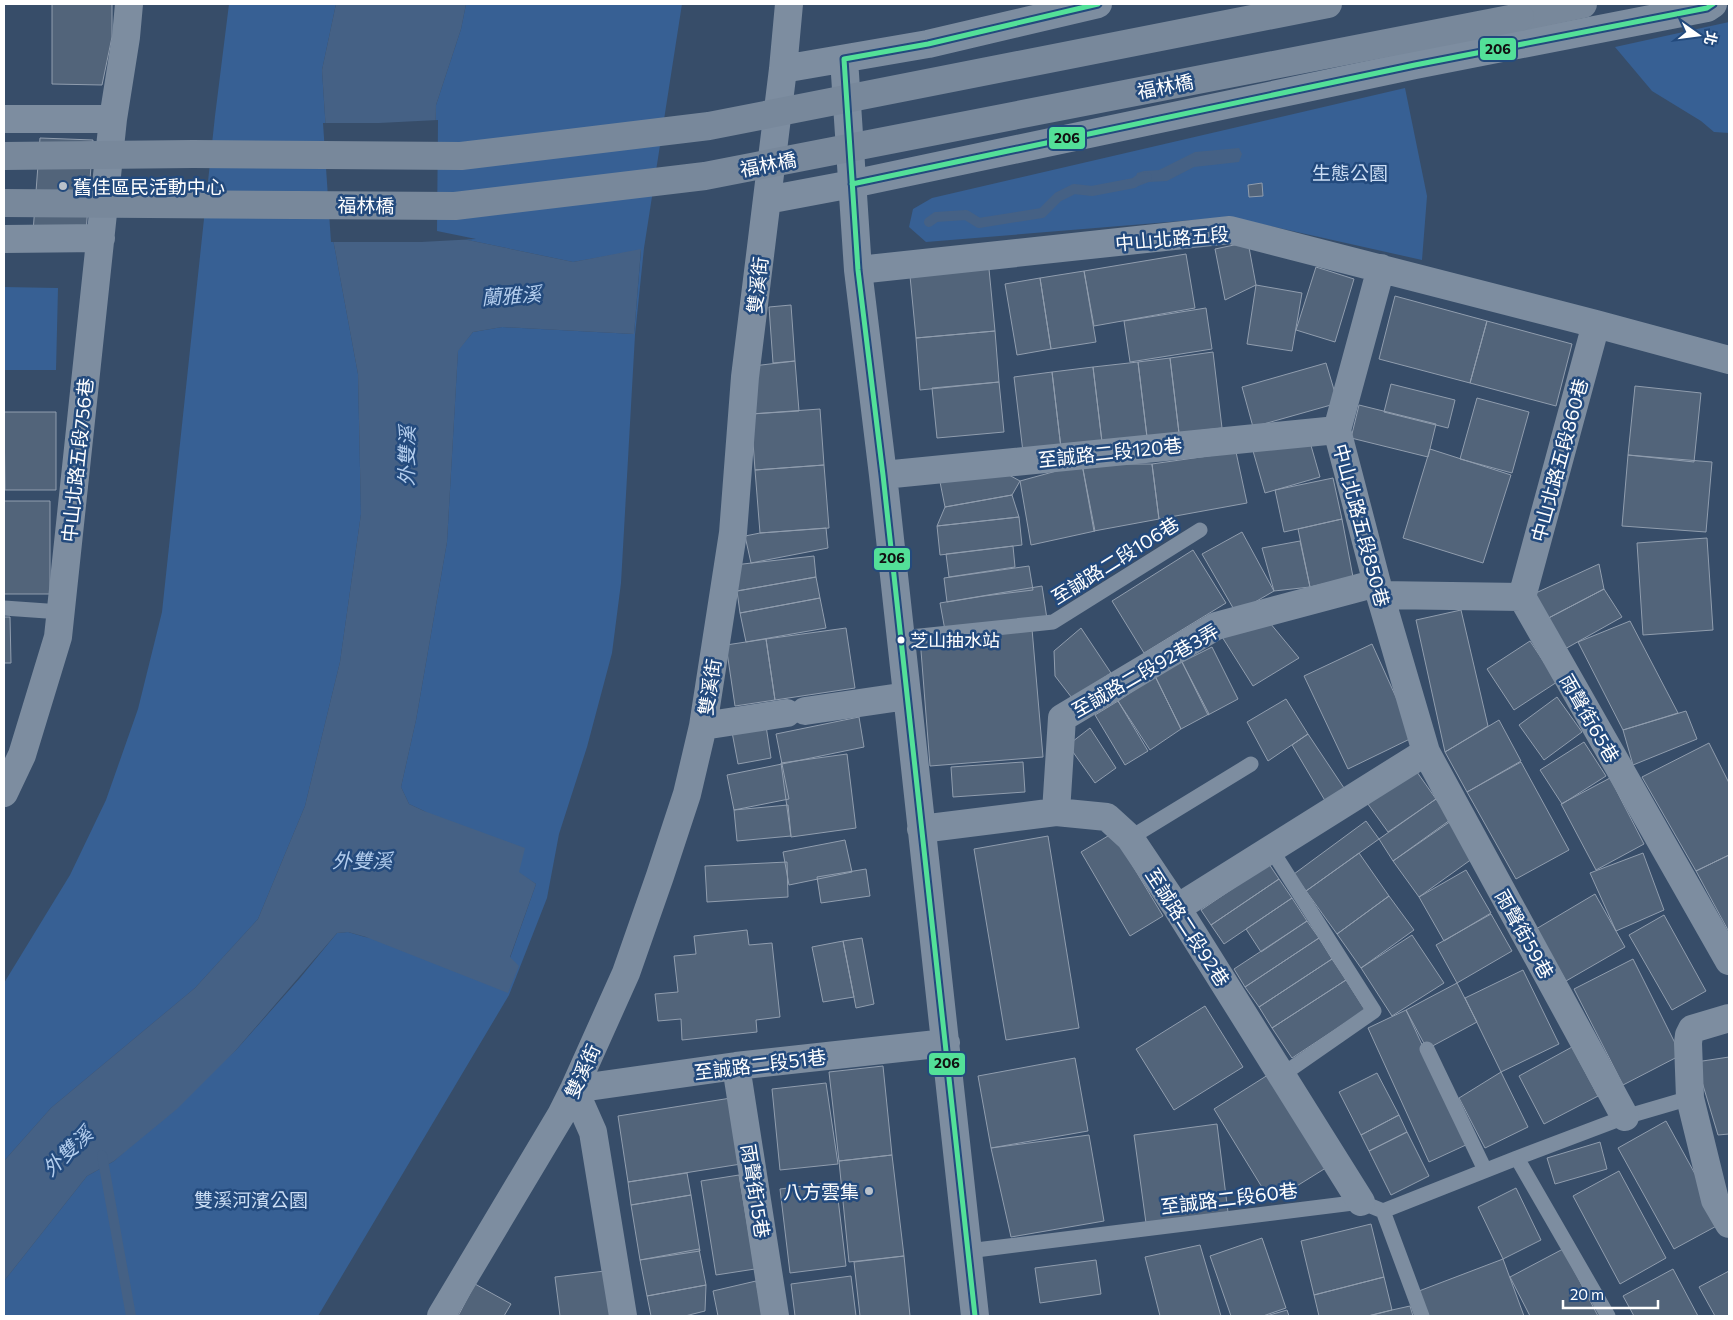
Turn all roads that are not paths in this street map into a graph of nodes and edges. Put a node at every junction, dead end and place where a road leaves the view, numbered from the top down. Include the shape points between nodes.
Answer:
1 (130, 4) edge
2 (789, 4) edge
3 (1095, 4) edge
4 (1328, 4) edge
5 (1583, 4) edge
6 (1713, 4) edge
7 (844, 59) junction
8 (783, 69) junction
9 (4, 119) edge
10 (113, 119) junction
11 (4, 156) edge
12 (852, 184) junction
13 (767, 200) junction
14 (4, 203) edge
15 (101, 238) junction
16 (4, 239) edge
17 (1381, 268) junction
18 (858, 270) junction
19 (1596, 324) junction
20 (1729, 360) edge
21 (1337, 430) junction
22 (883, 475) junction
23 (1200, 530) dead end
24 (1378, 589) junction
25 (1522, 597) junction
26 (4, 608) edge
27 (61, 612) junction
28 (901, 638) junction
29 (907, 696) junction
30 (703, 726) junction
31 (1426, 752) junction
32 (1251, 764) dead end
33 (4, 793) edge
34 (1056, 812) junction
35 (921, 829) junction
36 (1130, 838) junction
37 (1271, 849) junction
38 (1177, 908) junction
39 (1729, 961) edge
40 (1729, 1018) edge
41 (946, 1044) junction
42 (1427, 1049) dead end
43 (736, 1066) junction
44 (1282, 1075) junction
45 (574, 1089) junction
46 (1690, 1098) junction
47 (1625, 1117) junction
48 (1518, 1158) junction
49 (1485, 1170) junction
50 (1372, 1207) junction
51 (1729, 1224) edge
52 (968, 1251) junction
53 (441, 1316) edge
54 (623, 1316) edge
55 (775, 1316) edge
56 (975, 1316) edge
57 (1422, 1316) edge
58 (1608, 1316) edge

1 - 10 street, 中山北路五段756巷
2 - 8 street, 雙溪街
3 - 7 street via 928,44
4 - 11 main road, bridge via 709,126 461,156
5 - 14 main road, 福林橋, bridge via 695,178 455,206
6 - 12 street via 1707,8 1415,65
7 - 8 street
7 - 12 street
8 - 13 street, 雙溪街
9 - 10 street
10 - 15 street, 中山北路五段756巷
12 - 13 street
12 - 18 street
13 - 30 street, 雙溪街 via 745,377 732,533
15 - 16 street
15 - 27 street, 中山北路五段756巷
17 - 18 street, 中山北路五段 via 1230,230
17 - 19 street, 中山北路五段
17 - 21 street, 中山北路五段850巷
18 - 22 street
19 - 20 street, 中山北路五段
19 - 25 street, 中山北路五段860巷
21 - 22 street, 至誠路二段120巷
21 - 24 street, 中山北路五段850巷
22 - 28 street
23 - 28 lane, 至誠路二段106巷 via 1053,622
24 - 25 street
24 - 31 street, 中山北路五段850巷
24 - 34 street, 至誠路二段92巷3弄 via 1216,626 1062,718
25 - 39 street, 雨聲街65巷
26 - 27 lane
27 - 33 street, 中山北路五段756巷 via 58,637 22,755
28 - 29 street
29 - 30 street
29 - 35 street
30 - 45 street, 雙溪街 via 686,794 626,973
31 - 37 street
31 - 47 street, 雨聲街59巷
32 - 36 lane
34 - 35 street, 至誠路二段92巷
34 - 36 street, 至誠路二段92巷 via 1107,817
35 - 41 street
36 - 38 street, 至誠路二段92巷
37 - 38 street
37 - 44 lane via 1374,1011
38 - 44 street, 至誠路二段92巷
40 - 46 street via 1692,1029 1689,1035
41 - 43 street, 至誠路二段51巷
41 - 52 street
42 - 49 lane
43 - 45 street, 至誠路二段51巷
43 - 55 street, 雨聲街15巷
44 - 50 street, 至誠路二段92巷
45 - 53 street, 雙溪街
45 - 54 street via 593,1132
46 - 47 lane
46 - 51 street via 1715,1200
47 - 48 lane
48 - 49 lane, 至誠路二段60巷
48 - 58 lane
49 - 50 lane, 至誠路二段60巷
50 - 52 lane, 至誠路二段60巷
50 - 57 lane
52 - 56 street

